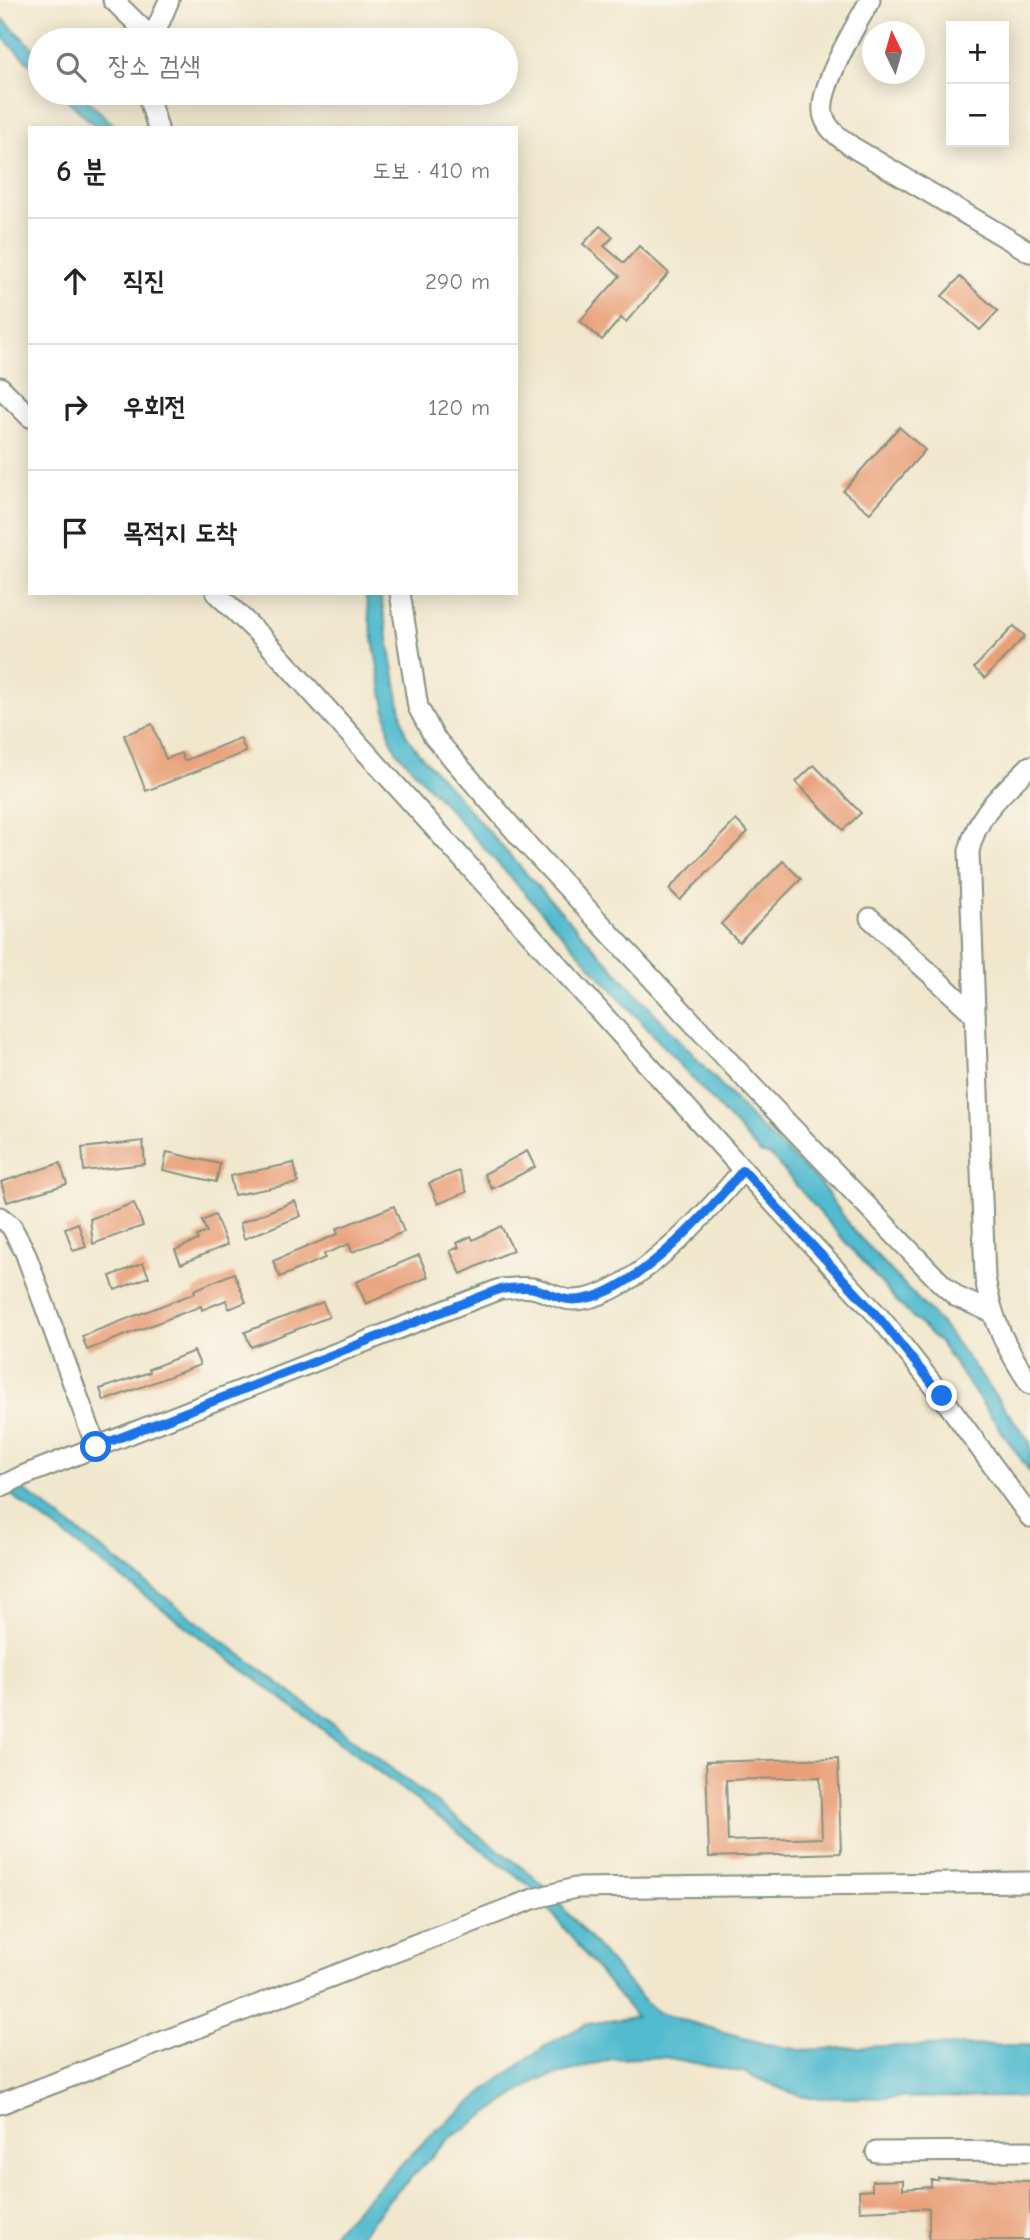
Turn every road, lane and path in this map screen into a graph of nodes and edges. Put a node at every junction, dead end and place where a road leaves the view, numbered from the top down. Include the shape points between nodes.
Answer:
1 (113, 0) edge
2 (169, 0) edge
3 (870, 0) edge
4 (141, 28) edge
5 (157, 28) edge
6 (151, 105) edge
7 (157, 126) edge
8 (1030, 252) edge
9 (0, 387) edge
10 (28, 415) edge
11 (218, 595) edge
12 (400, 595) edge
13 (1030, 766) edge
14 (870, 918) dead end
15 (975, 1015) junction
16 (743, 1170) junction
17 (0, 1217) edge
18 (991, 1312) junction
19 (1030, 1384) edge
20 (96, 1447) junction
21 (0, 1487) edge
22 (1030, 1517) edge
23 (1030, 1882) edge
24 (0, 2104) edge
25 (1030, 2151) edge
26 (876, 2152) dead end

1 - 4 street
2 - 5 street
3 - 8 street via 824,98 822,114 830,130
6 - 7 street
9 - 10 street
11 - 16 street via 263,638
12 - 18 street via 418,707 434,737 522,839 941,1283 957,1297
13 - 15 street via 985,812 973,832 969,852
14 - 15 street
15 - 18 street via 985,1278
16 - 20 street via 672,1246 625,1282 598,1296 571,1301 530,1287 500,1289
16 - 22 street via 881,1320
17 - 20 street via 11,1226 25,1252
18 - 19 street via 1006,1348
20 - 21 street
23 - 24 street via 575,1888 555,1892
25 - 26 street

